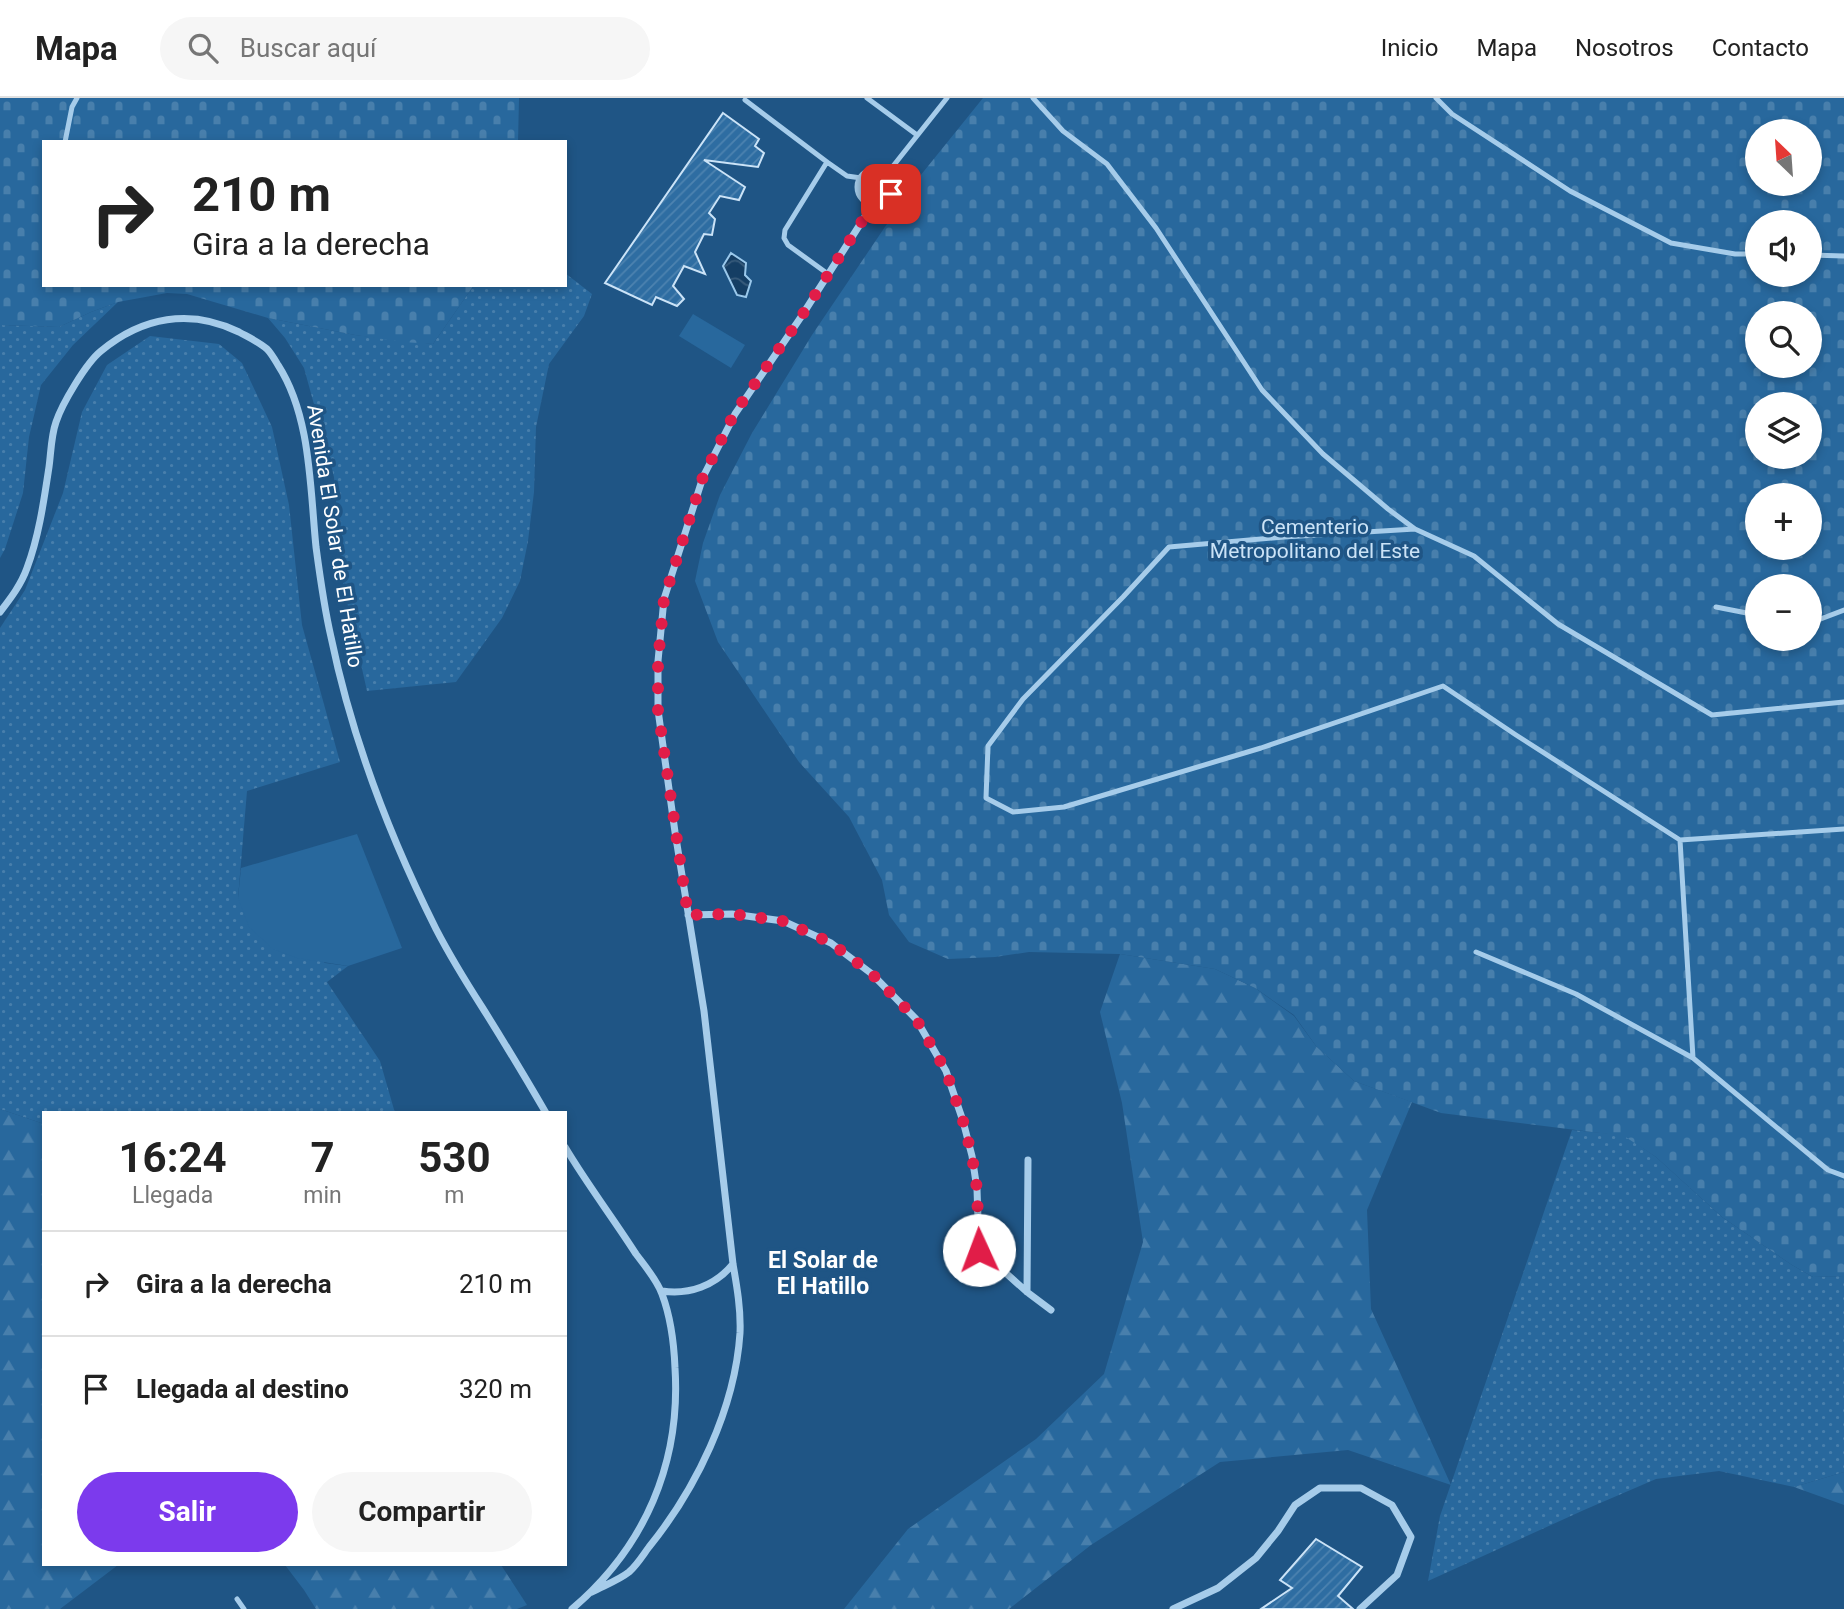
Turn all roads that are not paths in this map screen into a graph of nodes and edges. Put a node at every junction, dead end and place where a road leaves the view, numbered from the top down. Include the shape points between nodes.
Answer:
1 (77, 98) edge
2 (867, 98) edge
3 (947, 98) edge
4 (1033, 98) edge
5 (1436, 98) edge
6 (745, 100) edge
7 (917, 135) junction
8 (65, 140) edge
9 (827, 162) junction
10 (887, 175) junction
11 (861, 178) junction
12 (873, 204) junction
13 (1745, 254) edge
14 (1822, 255) edge
15 (1844, 256) edge
16 (828, 274) junction
17 (1415, 529) junction
18 (1716, 607) dead end
19 (1844, 610) edge
20 (0, 612) edge
21 (1745, 613) edge
22 (1822, 618) edge
23 (1844, 702) edge
24 (1844, 829) edge
25 (1680, 839) junction
26 (688, 915) junction
27 (1476, 952) dead end
28 (1693, 1058) junction
29 (545, 1111) edge
30 (567, 1150) edge
31 (1028, 1160) dead end
32 (1844, 1176) edge
33 (979, 1250) junction
34 (733, 1264) junction
35 (962, 1279) dead end
36 (662, 1292) junction
37 (1027, 1292) junction
38 (1051, 1310) dead end
39 (592, 1592) junction
40 (237, 1599) dead end
41 (244, 1609) edge
42 (572, 1609) edge
43 (1173, 1609) edge
44 (1360, 1609) edge

1 - 8 lane
2 - 7 lane
3 - 7 lane
4 - 17 lane via 1063,131 1107,164 1156,228 1262,390 1323,454
5 - 13 lane via 1452,114 1570,191 1671,243
6 - 9 lane
7 - 10 lane
9 - 11 lane via 847,176
9 - 16 lane via 783,238
10 - 11 street via 876,170
10 - 12 street via 891,194 884,202
11 - 12 street via 860,195
12 - 16 street
14 - 15 lane
16 - 26 street via 734,414 703,477 664,599 658,710
17 - 23 lane via 1474,556 1558,624 1712,715
17 - 25 lane via 1169,547 1023,699 988,746 986,797 1013,812 1065,807 1261,748 1443,686
18 - 21 lane
19 - 22 lane
20 - 29 street, Avenida El Solar de El Hatillo via 27,569 56,422 97,354 142,325 191,318 229,328 267,349 297,403 319,573 363,756 398,849 436,929
24 - 25 lane
25 - 28 lane
26 - 33 street via 732,914 783,921 831,943 872,974 916,1019 946,1071 963,1121 977,1189
26 - 34 street via 704,1011
27 - 28 lane via 1576,994
28 - 32 lane via 1828,1170
30 - 36 street
31 - 37 street
33 - 35 street
33 - 37 street
34 - 36 street via 709,1284 685,1292
34 - 39 street via 739,1342 727,1401 714,1435 695,1479 668,1523 629,1572
36 - 39 street via 676,1375 670,1446 651,1509
37 - 38 street
39 - 42 street
40 - 41 lane
43 - 44 street via 1218,1588 1256,1558 1295,1505 1320,1488 1361,1488 1392,1505 1411,1536 1397,1575

